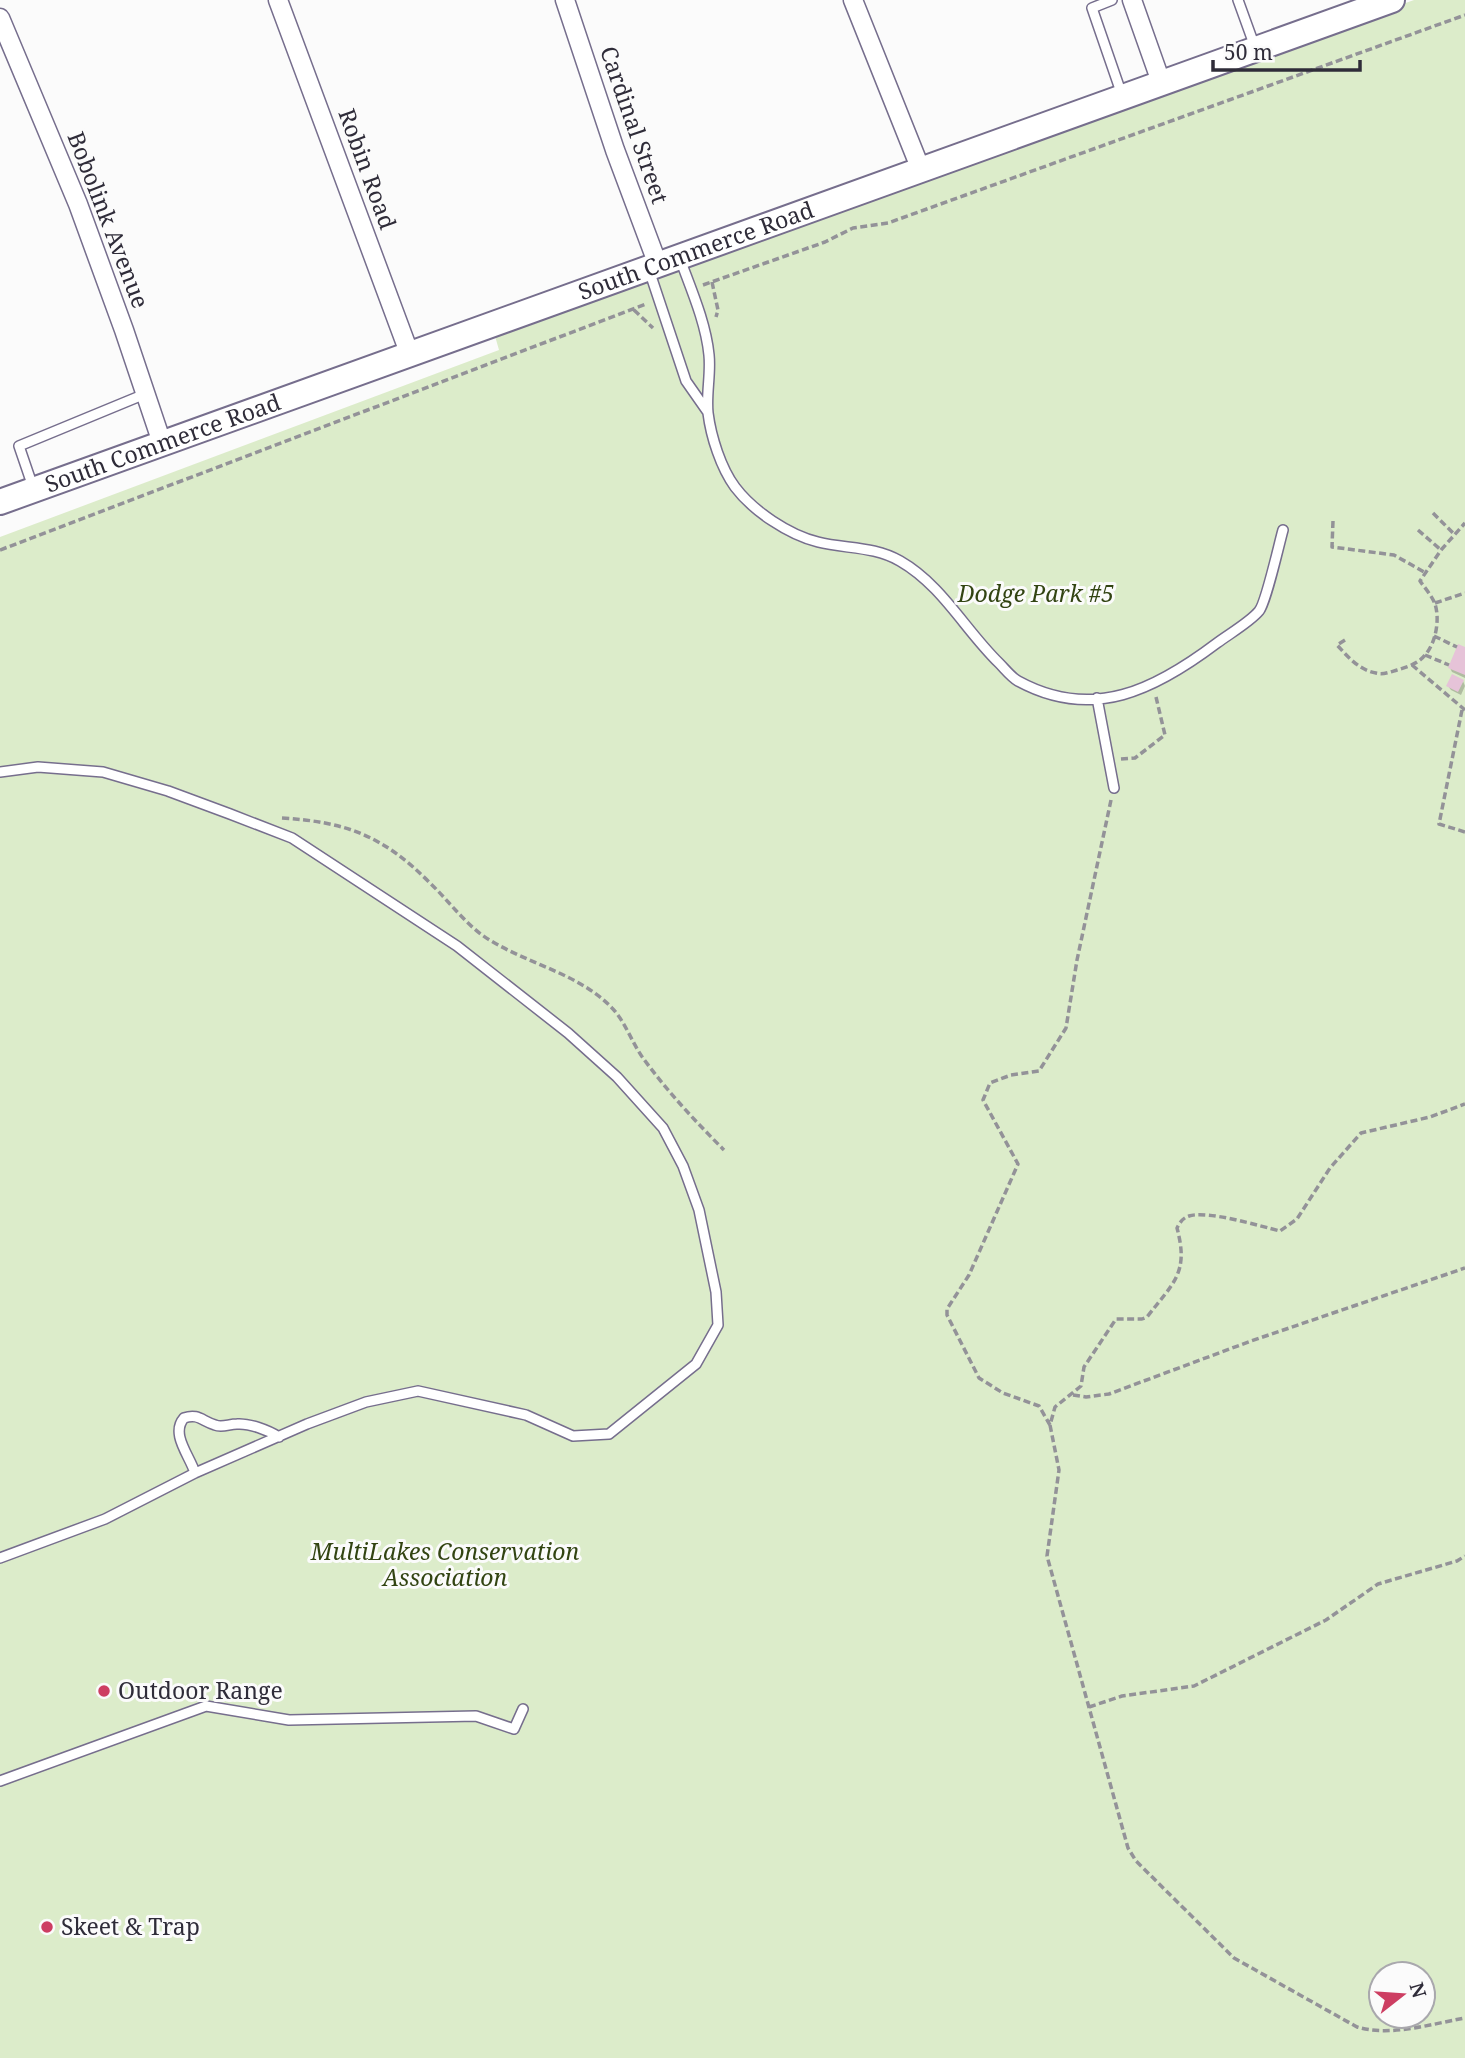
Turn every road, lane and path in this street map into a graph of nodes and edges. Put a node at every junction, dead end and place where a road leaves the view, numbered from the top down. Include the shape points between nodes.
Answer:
1 (278, 0) edge
2 (565, 0) edge
3 (853, 0) edge
4 (1112, 0) edge
5 (1132, 0) edge
6 (1238, 0) edge
7 (1392, 0) edge
8 (1465, 15) edge
9 (0, 18) edge
10 (1256, 48) junction
11 (1161, 82) junction
12 (1122, 96) junction
13 (921, 170) junction
14 (662, 264) junction
15 (708, 283) dead end
16 (645, 305) dead end
17 (410, 355) junction
18 (145, 394) junction
19 (708, 413) junction
20 (162, 443) junction
21 (34, 489) junction
22 (0, 502) edge
23 (1433, 513) dead end
24 (1333, 521) dead end
25 (1465, 523) edge
26 (1283, 530) dead end
27 (1418, 530) dead end
28 (1454, 534) junction
29 (0, 550) edge
30 (1441, 550) junction
31 (1426, 573) junction
32 (1465, 593) edge
33 (1435, 603) junction
34 (1434, 636) junction
35 (1345, 640) dead end
36 (1457, 647) dead end
37 (1425, 655) junction
38 (1449, 665) dead end
39 (1412, 666) junction
40 (1153, 685) junction
41 (1097, 698) junction
42 (1463, 710) edge
43 (1108, 759) junction
44 (0, 772) edge
45 (1114, 788) joint
46 (270, 817) dead end
47 (1465, 832) edge
48 (1465, 1104) edge
49 (724, 1150) dead end
50 (1465, 1268) edge
51 (1073, 1395) junction
52 (1050, 1425) junction
53 (279, 1437) junction
54 (195, 1473) junction
55 (1465, 1556) edge
56 (0, 1558) edge
57 (1089, 1707) junction
58 (523, 1709) dead end
59 (0, 1781) edge
60 (1465, 2018) edge

1 - 17 street, Robin Road
2 - 14 street, Cardinal Street via 615,150
3 - 13 street
4 - 12 lane via 1092,8
5 - 11 street
6 - 10 lane
7 - 10 street, South Commerce Road via 1342,13
8 - 15 path via 888,223 853,228
9 - 18 street, Bobolink Avenue via 78,204
10 - 11 street, South Commerce Road
11 - 12 street, South Commerce Road
12 - 13 street, South Commerce Road
13 - 14 street, South Commerce Road
14 - 17 street, South Commerce Road
14 - 19 lane via 686,381
14 - 19 lane via 693,293 709,355
16 - 29 path
17 - 20 street, South Commerce Road
18 - 20 street, Bobolink Avenue
18 - 21 lane via 19,446
19 - 41 lane via 717,450 734,486 771,521 816,542 896,558 947,600 1016,680 1060,697
20 - 21 street, South Commerce Road
21 - 22 street, South Commerce Road
23 - 28 path
24 - 31 path via 1332,548 1394,555
25 - 28 path
26 - 40 lane via 1260,610 1181,670
27 - 30 path
28 - 30 path
30 - 31 path
31 - 33 path via 1420,581
32 - 33 path
33 - 34 path
34 - 36 path
34 - 37 path
35 - 39 path via 1337,645 1363,669 1386,674
37 - 38 path
37 - 39 path
39 - 42 path
40 - 41 lane
40 - 43 path via 1165,735 1135,758
41 - 43 lane
42 - 47 path via 1439,824
43 - 45 lane
44 - 53 lane via 38,767 103,772 292,838 457,946 568,1033 617,1077 663,1128 683,1166 699,1210 718,1325 696,1364 609,1434 573,1436 526,1415 418,1391 366,1402
45 - 52 path via 1064,1032 1039,1071 990,1083 983,1100 1018,1164 969,1275 947,1309 979,1378 1039,1406
46 - 49 path via 361,832 388,847 482,935 599,996 615,1011 657,1078
48 - 51 path via 1361,1133 1330,1168 1297,1219 1280,1231 1234,1219 1191,1215 1181,1221 1177,1227 1181,1269 1172,1285 1147,1317 1116,1319 1084,1367 1081,1386
50 - 51 path via 1109,1394
51 - 52 path via 1055,1407
52 - 57 path via 1059,1470 1047,1556
53 - 54 lane
53 - 54 lane via 239,1423 216,1426 196,1415 184,1418 178,1435
54 - 56 lane via 106,1519
55 - 57 path via 1378,1584 1326,1620 1194,1686 1122,1696
57 - 60 path via 1128,1848 1234,1958 1357,2028 1383,2031
58 - 59 lane via 514,1729 476,1716 289,1720 206,1706

